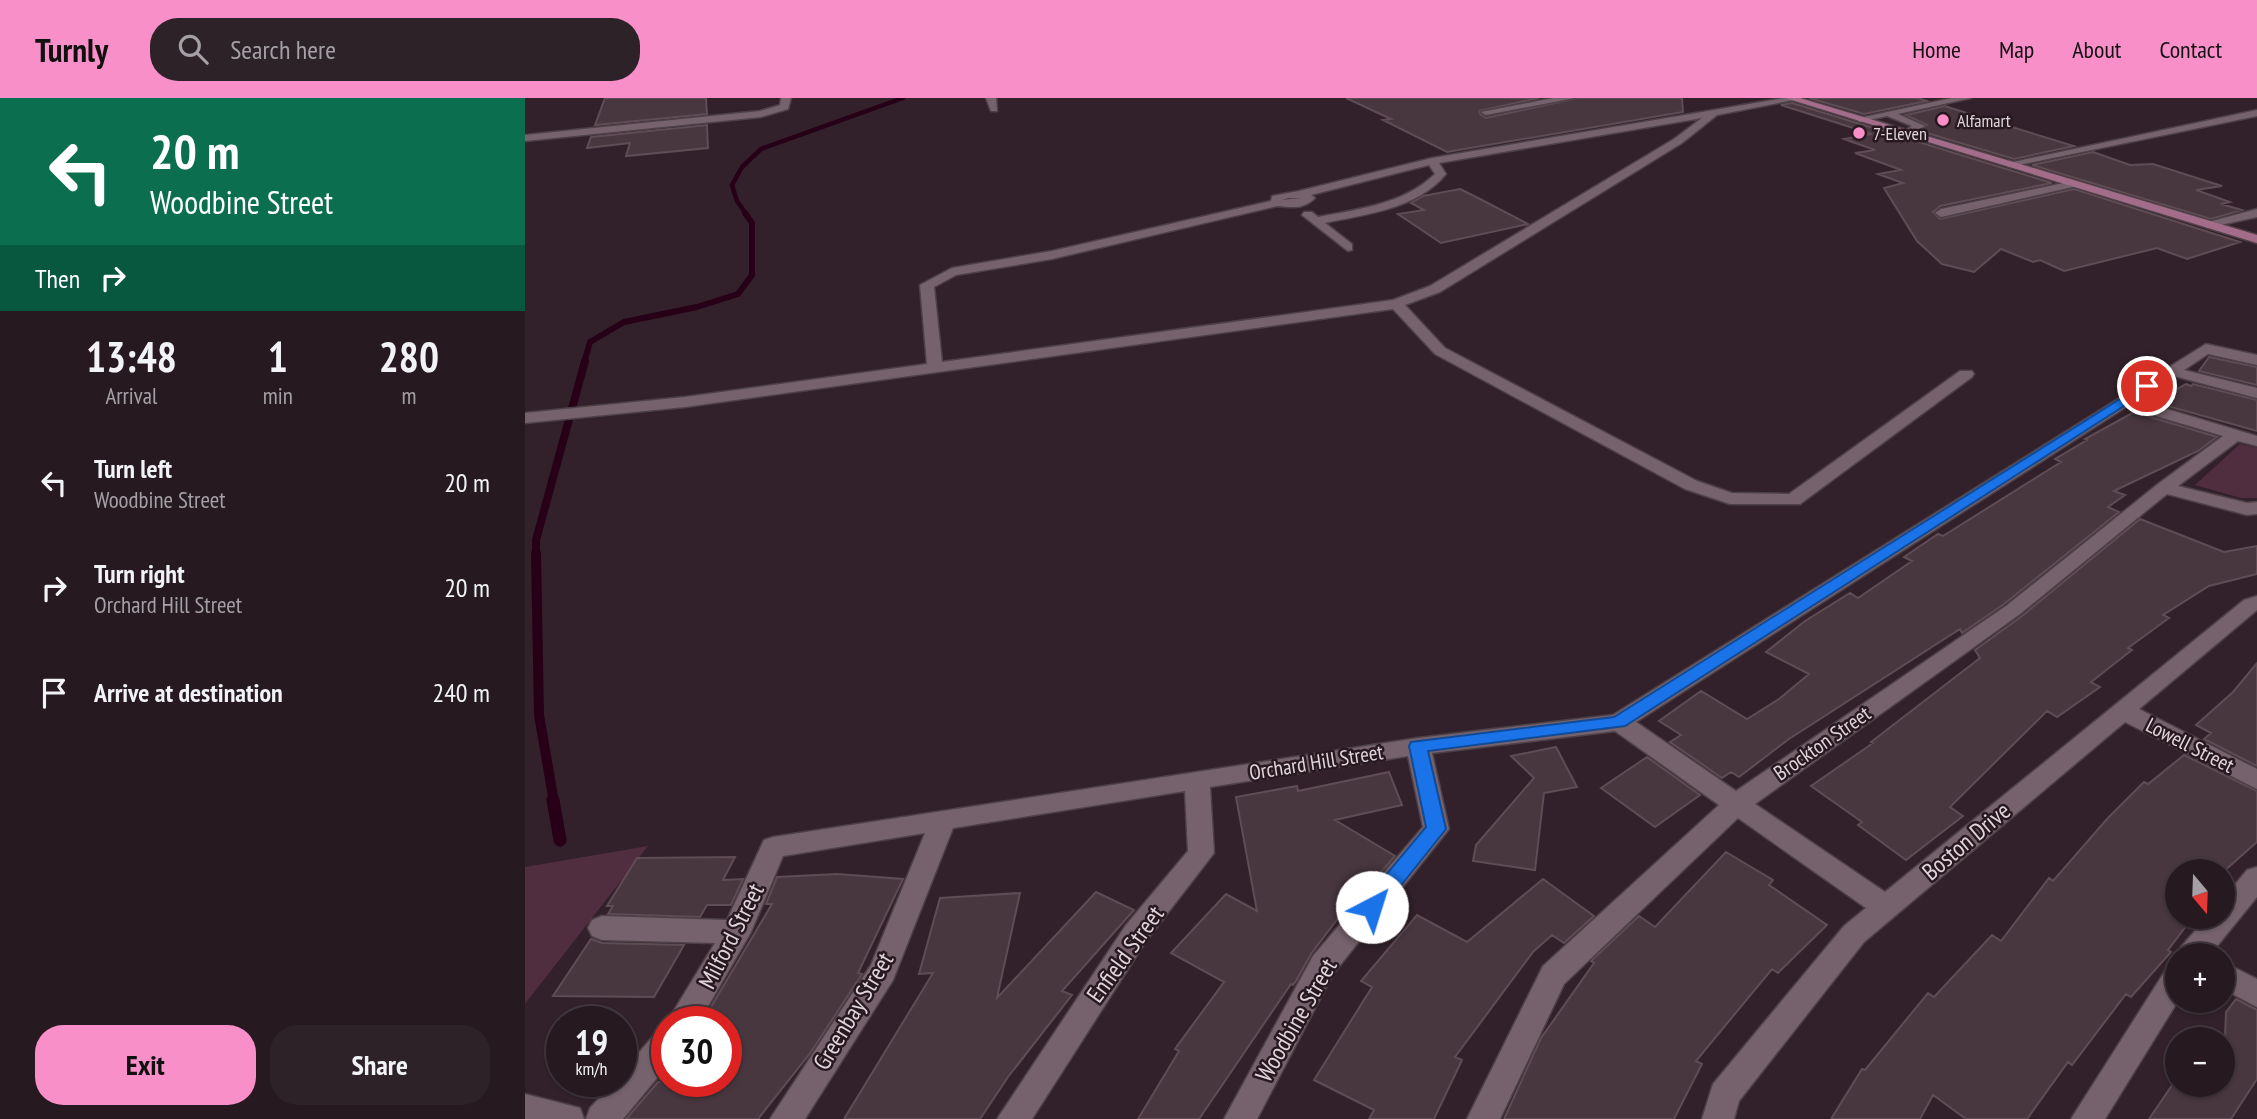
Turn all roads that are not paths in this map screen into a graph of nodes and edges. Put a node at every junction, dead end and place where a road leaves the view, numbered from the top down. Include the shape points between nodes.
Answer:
1 (786, 98) edge
2 (991, 98) edge
3 (1570, 98) edge
4 (1966, 98) edge
5 (1792, 99) edge
6 (994, 109) dead end
7 (1486, 112) dead end
8 (1715, 112) junction
9 (2257, 113) edge
10 (1887, 114) junction
11 (1860, 119) junction
12 (1906, 133) junction
13 (525, 138) edge
14 (1432, 161) junction
15 (2009, 164) junction
16 (2073, 184) junction
17 (1298, 200) junction
18 (1941, 213) dead end
19 (2257, 213) edge
20 (1315, 221) junction
21 (2207, 224) junction
22 (2257, 239) edge
23 (1348, 247) dead end
24 (1396, 304) junction
25 (2257, 360) edge
26 (936, 369) junction
27 (2171, 371) junction
28 (1966, 374) dead end
29 (2257, 393) edge
30 (2124, 401) junction
31 (525, 418) edge
32 (2246, 438) edge
33 (2164, 488) junction
34 (2257, 509) edge
35 (2257, 602) edge
36 (2123, 711) junction
37 (1619, 722) junction
38 (1418, 746) junction
39 (1197, 780) junction
40 (2257, 780) edge
41 (1736, 804) junction
42 (943, 820) junction
43 (773, 847) joint
44 (2257, 878) edge
45 (1885, 907) junction
46 (602, 928) dead end
47 (737, 932) junction
48 (2202, 943) edge
49 (2235, 981) edge
50 (2257, 994) edge
51 (2165, 996) edge
52 (693, 1006) edge
53 (651, 1062) edge
54 (525, 1109) edge
55 (568, 1119) edge
56 (602, 1119) edge
57 (786, 1119) edge
58 (1013, 1119) edge
59 (1240, 1119) edge
60 (1483, 1119) edge
61 (1718, 1119) edge
62 (2087, 1119) edge

1 - 13 street via 785,107 761,114 557,139
2 - 6 street
3 - 7 street
4 - 10 street
5 - 8 street
5 - 11 main road
8 - 14 street
8 - 24 street via 1678,141 1435,289
9 - 15 street
10 - 11 street
10 - 12 street via 1920,126
11 - 12 main road
12 - 15 main road
14 - 17 street
14 - 20 street via 1441,174 1434,183 1388,205
15 - 16 main road
16 - 18 street
16 - 21 main road
17 - 20 street
17 - 26 street via 1211,219 1216,224 1213,228 1190,237 1154,231 952,272 926,285
19 - 21 street
20 - 23 street
21 - 22 main road
24 - 26 street
24 - 28 street via 1440,351 1692,485 1730,498 1793,500
25 - 27 street, Orchard Hill Street via 2206,349
26 - 31 street
27 - 29 street
27 - 30 street, Orchard Hill Street
30 - 32 street
30 - 37 street, Orchard Hill Street
32 - 33 street, Brockton Street
33 - 34 street
33 - 41 street, Brockton Street via 2013,610
35 - 36 street, Boston Drive
36 - 40 street, Lowell Street
36 - 45 street, Boston Drive
37 - 38 street, Orchard Hill Street
37 - 41 street
38 - 39 street, Orchard Hill Street
38 - 59 street, Woodbine Street via 1436,829 1323,965
39 - 42 street, Orchard Hill Street
39 - 58 street, Enfield Street via 1201,853 1136,933
41 - 45 street
41 - 60 street, Brockton Street via 1553,975
42 - 43 street, Orchard Hill Street
42 - 57 street, Greenbay Street via 883,971
43 - 47 street, Milford Street
44 - 48 street
45 - 61 street, Boston Drive via 1854,934 1724,1095
46 - 47 street
47 - 52 street, Milford Street
49 - 50 street
51 - 62 street
53 - 56 street
54 - 55 street

